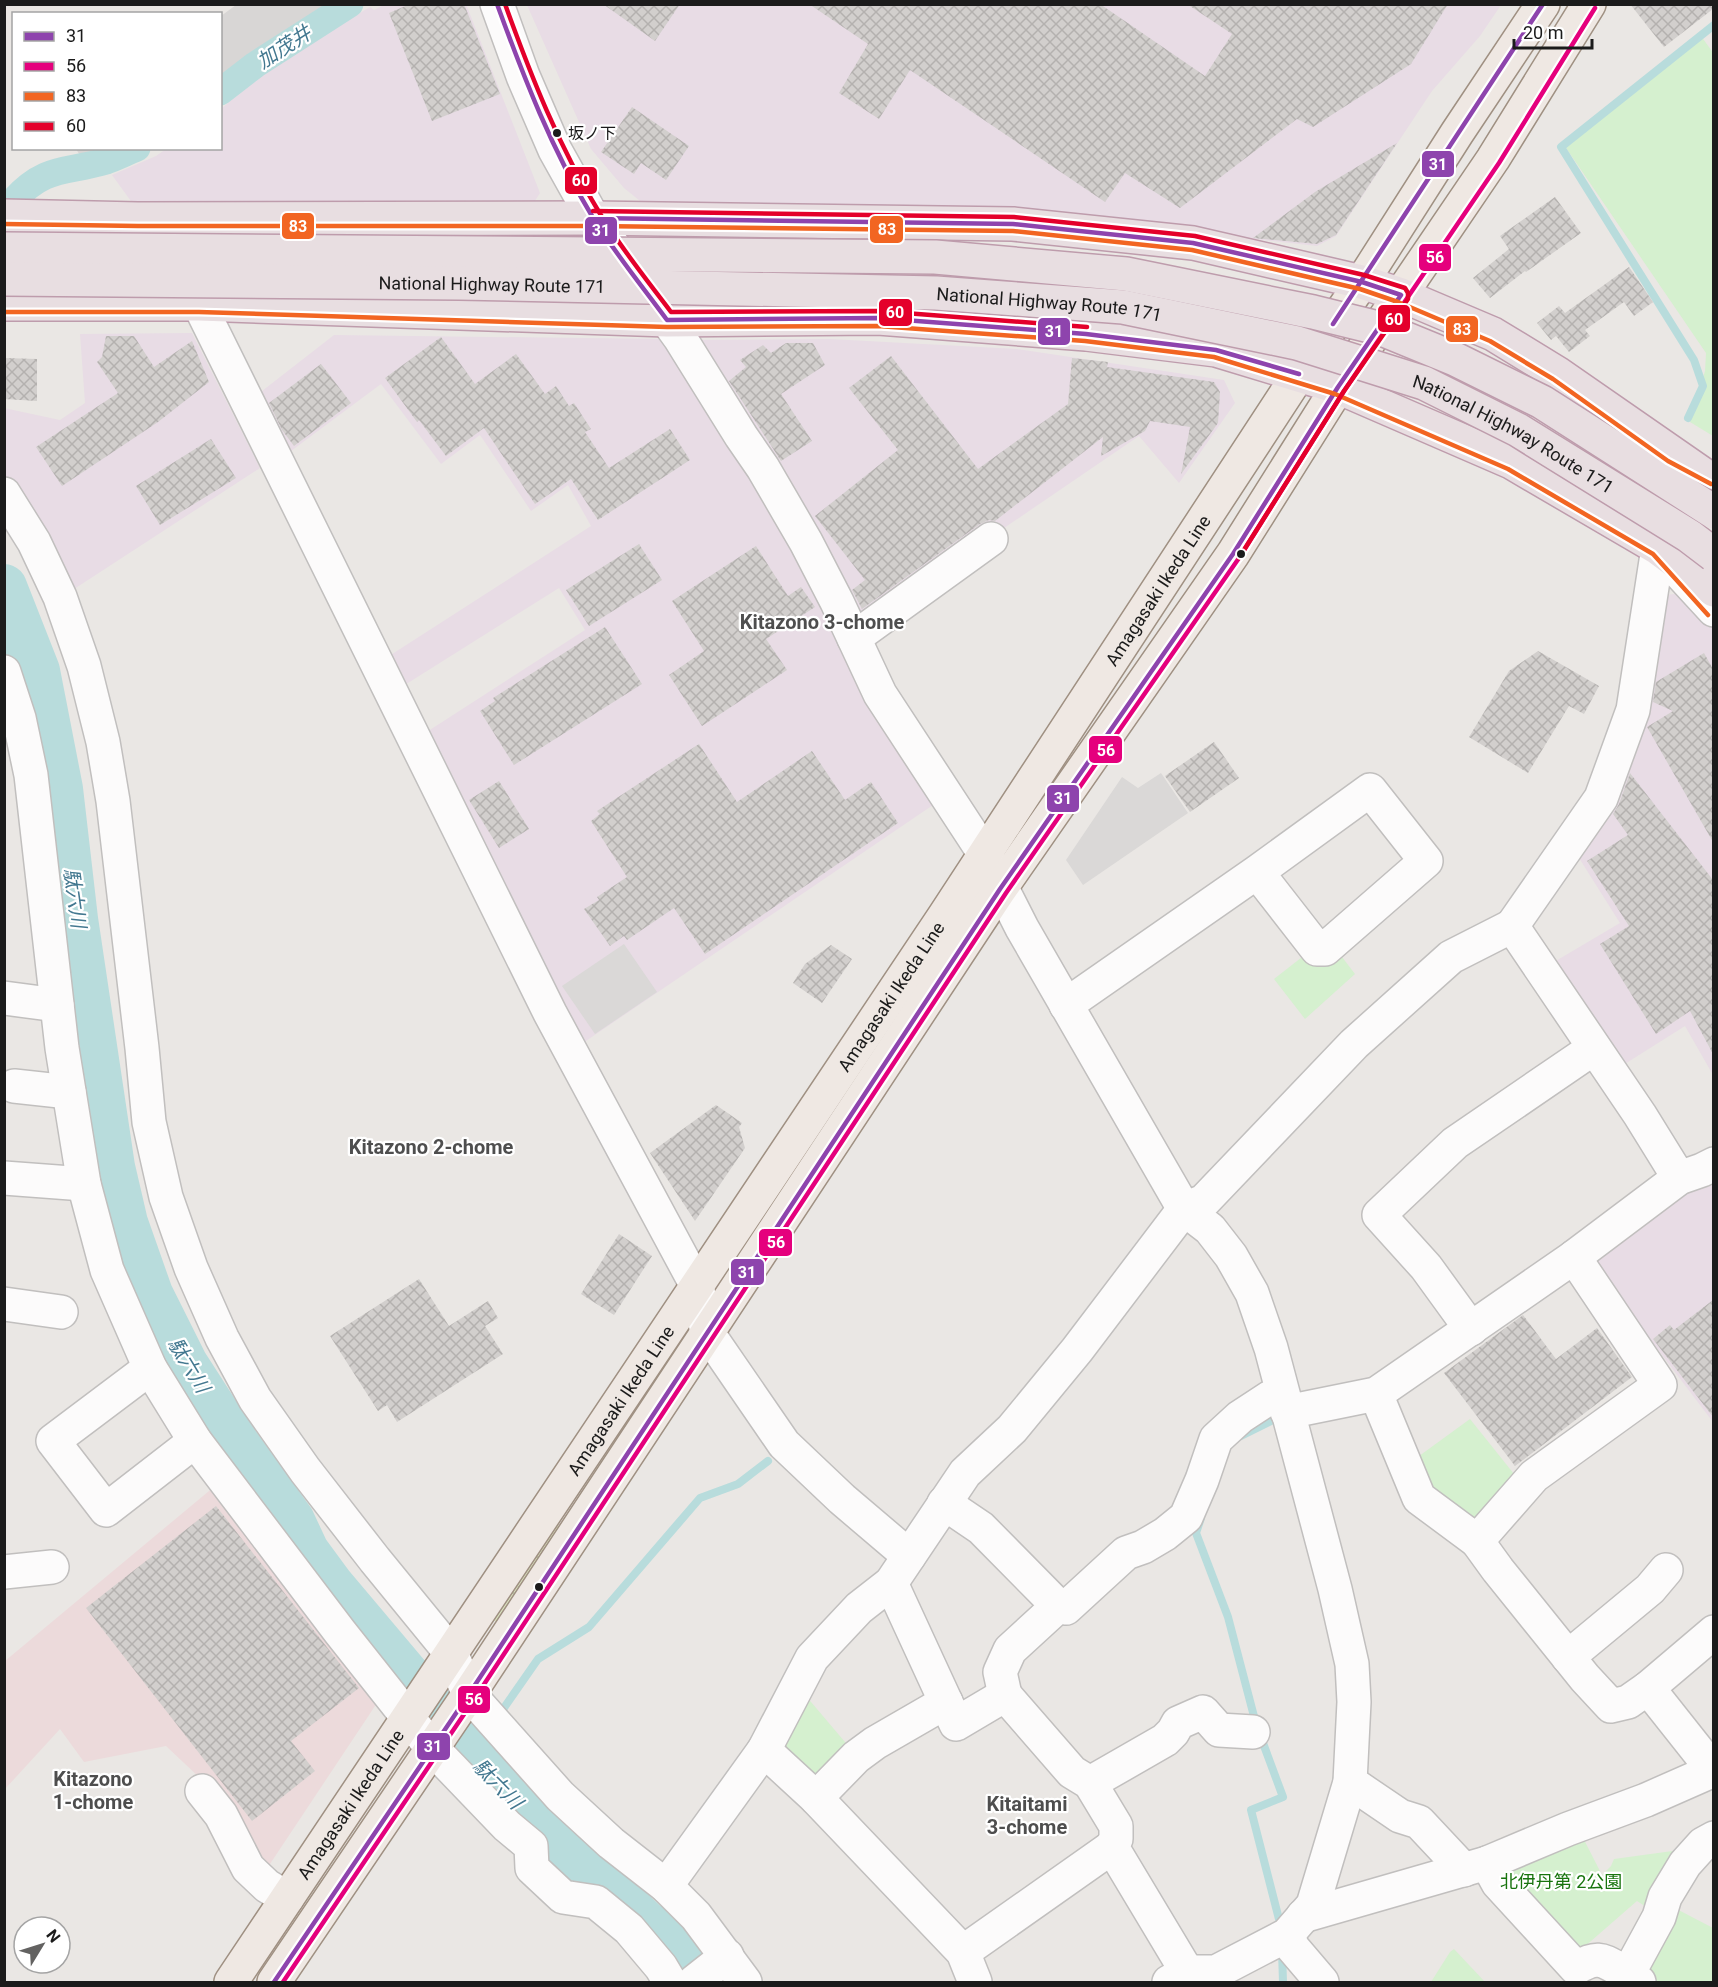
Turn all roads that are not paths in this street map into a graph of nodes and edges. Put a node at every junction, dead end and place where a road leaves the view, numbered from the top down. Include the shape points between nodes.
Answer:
1 (497, 4) edge
2 (1544, 4) edge
3 (1589, 4) edge
4 (4, 216) edge
5 (593, 218) junction
6 (4, 249) edge
7 (4, 279) edge
8 (1362, 282) junction
9 (1401, 295) junction
10 (4, 304) edge
11 (199, 304) junction
12 (666, 320) junction
13 (1299, 374) junction
14 (1338, 387) junction
15 (1672, 455) junction
16 (1713, 477) edge
17 (1713, 482) edge
18 (4, 494) edge
19 (1713, 512) edge
20 (1658, 548) junction
21 (980, 553) dead end
22 (1713, 555) edge
23 (1713, 590) edge
24 (1713, 610) edge
25 (854, 638) junction
26 (4, 672) edge
27 (984, 853) junction
28 (1257, 872) junction
29 (1000, 889) junction
30 (1512, 926) junction
31 (4, 998) edge
32 (57, 1005) junction
33 (1066, 1005) junction
34 (1594, 1048) junction
35 (14, 1086) dead end
36 (69, 1092) junction
37 (1713, 1164) edge
38 (1679, 1178) junction
39 (84, 1184) junction
40 (5, 1186) edge
41 (1184, 1209) junction
42 (1574, 1257) junction
43 (697, 1286) junction
44 (4, 1304) edge
45 (61, 1312) dead end
46 (1471, 1329) junction
47 (707, 1332) junction
48 (150, 1368) junction
49 (1376, 1394) junction
50 (1284, 1403) junction
51 (195, 1441) junction
52 (944, 1503) junction
53 (1477, 1541) junction
54 (909, 1556) junction
55 (52, 1566) dead end
56 (1666, 1570) dead end
57 (4, 1572) edge
58 (891, 1583) junction
59 (1058, 1606) junction
60 (1713, 1632) edge
61 (451, 1653) junction
62 (1568, 1657) junction
63 (1648, 1688) junction
64 (469, 1694) junction
65 (1005, 1695) junction
66 (946, 1702) junction
67 (408, 1717) junction
68 (1253, 1732) dead end
69 (432, 1748) junction
70 (764, 1749) junction
71 (1713, 1770) edge
72 (1350, 1782) junction
73 (1090, 1783) junction
74 (202, 1791) dead end
75 (816, 1798) junction
76 (1713, 1838) edge
77 (1112, 1847) junction
78 (1476, 1867) junction
79 (666, 1886) junction
80 (287, 1898) junction
81 (1295, 1926) junction
82 (963, 1952) junction
83 (727, 1956) junction
84 (1197, 1977) edge
85 (1633, 1978) edge
86 (231, 1983) edge
87 (274, 1983) edge
88 (670, 1983) edge
89 (694, 1983) edge
90 (746, 1983) edge
91 (975, 1983) edge
92 (1322, 1983) edge

1 - 5 street via 555,150
2 - 8 main road, Amagasaki Ikeda Line
3 - 9 main road, Amagasaki Ikeda Line
4 - 5 highway
5 - 8 highway via 1013,224 1193,243
5 - 12 street
6 - 19 highway, National Highway Route 171, bridge via 934,257 1126,274 1382,329 1445,354 1542,402
7 - 22 highway, National Highway Route 171, bridge via 471,283 936,293 1123,307 1297,343 1424,383 1518,430 1689,536
8 - 9 highway
8 - 13 main road, Amagasaki Ikeda Line
9 - 14 main road, Amagasaki Ikeda Line
9 - 15 highway via 1493,334 1557,373
10 - 11 highway
11 - 12 highway
11 - 43 street via 550,1013
12 - 13 highway via 878,318 1086,334 1216,350
12 - 25 street via 763,468
13 - 14 highway
13 - 27 main road, Amagasaki Ikeda Line
14 - 20 highway via 1511,462
14 - 29 main road, Amagasaki Ikeda Line via 1233,554
15 - 16 street
15 - 17 highway
18 - 61 street via 60,597 104,742 149,1122 166,1197 191,1268 255,1399 375,1560
20 - 23 highway
20 - 24 street
20 - 30 street via 1633,710 1601,798
21 - 25 street
25 - 27 street via 880,694
26 - 32 street via 31,775
27 - 29 street
27 - 43 main road, Amagasaki Ikeda Line
28 - 28 street via 1317,949 1325,949 1426,861 1370,790
28 - 33 street
29 - 33 street
29 - 47 main road, Amagasaki Ikeda Line
30 - 34 street
30 - 41 street via 1451,957 1354,1044 1204,1201
31 - 32 street
32 - 36 street
33 - 41 street
34 - 38 street
34 - 46 street via 1455,1143 1379,1215 1426,1266
35 - 36 street
36 - 39 street
37 - 38 street
38 - 42 street
39 - 40 street
39 - 48 street via 107,1270
41 - 50 street via 1210,1229 1252,1293
41 - 52 street via 1077,1350 1012,1429 965,1473
42 - 46 street
42 - 53 street via 1660,1385 1534,1476
43 - 47 street
43 - 61 main road, Amagasaki Ikeda Line
44 - 45 street
46 - 49 street
47 - 54 street via 784,1444
47 - 64 main road, Amagasaki Ikeda Line
48 - 51 street
48 - 51 street via 48,1445 106,1510
49 - 50 street
49 - 53 street via 1419,1498
50 - 59 street via 1269,1398 1216,1439 1186,1517 1165,1534 1126,1553 1066,1608
50 - 72 street via 1352,1664
51 - 67 street
52 - 54 street
52 - 59 street via 981,1527
53 - 62 street
54 - 58 street
55 - 57 street
56 - 62 street via 1650,1589
58 - 66 street
58 - 70 street via 859,1608 812,1658
59 - 65 street via 1010,1650 1000,1672
60 - 63 street
61 - 64 street
61 - 67 main road, Amagasaki Ikeda Line
62 - 63 street via 1611,1706 1628,1702
63 - 71 street
64 - 69 main road, Amagasaki Ikeda Line
64 - 79 street via 560,1796
65 - 66 street via 956,1724
65 - 73 street via 1072,1772
66 - 75 street via 855,1757
67 - 69 street
67 - 80 main road, Amagasaki Ikeda Line
68 - 73 street via 1219,1730 1203,1712 1178,1723 1165,1740
69 - 87 main road, Amagasaki Ikeda Line
69 - 88 street via 531,1846 532,1868 563,1897 596,1902 628,1929 662,1967
70 - 75 street
70 - 79 street
71 - 78 street
72 - 78 street via 1400,1816 1419,1822
72 - 81 street via 1313,1905
73 - 77 street via 1116,1826
74 - 80 street via 221,1815 248,1868
75 - 82 street
76 - 85 street via 1685,1864 1665,1897
77 - 82 street
77 - 84 street
78 - 81 street
78 - 85 street via 1498,1883 1576,1968 1598,1959
79 - 83 street
80 - 86 main road, Amagasaki Ikeda Line
81 - 84 street
81 - 92 street via 1293,1948
82 - 91 street
83 - 89 street
83 - 90 street

